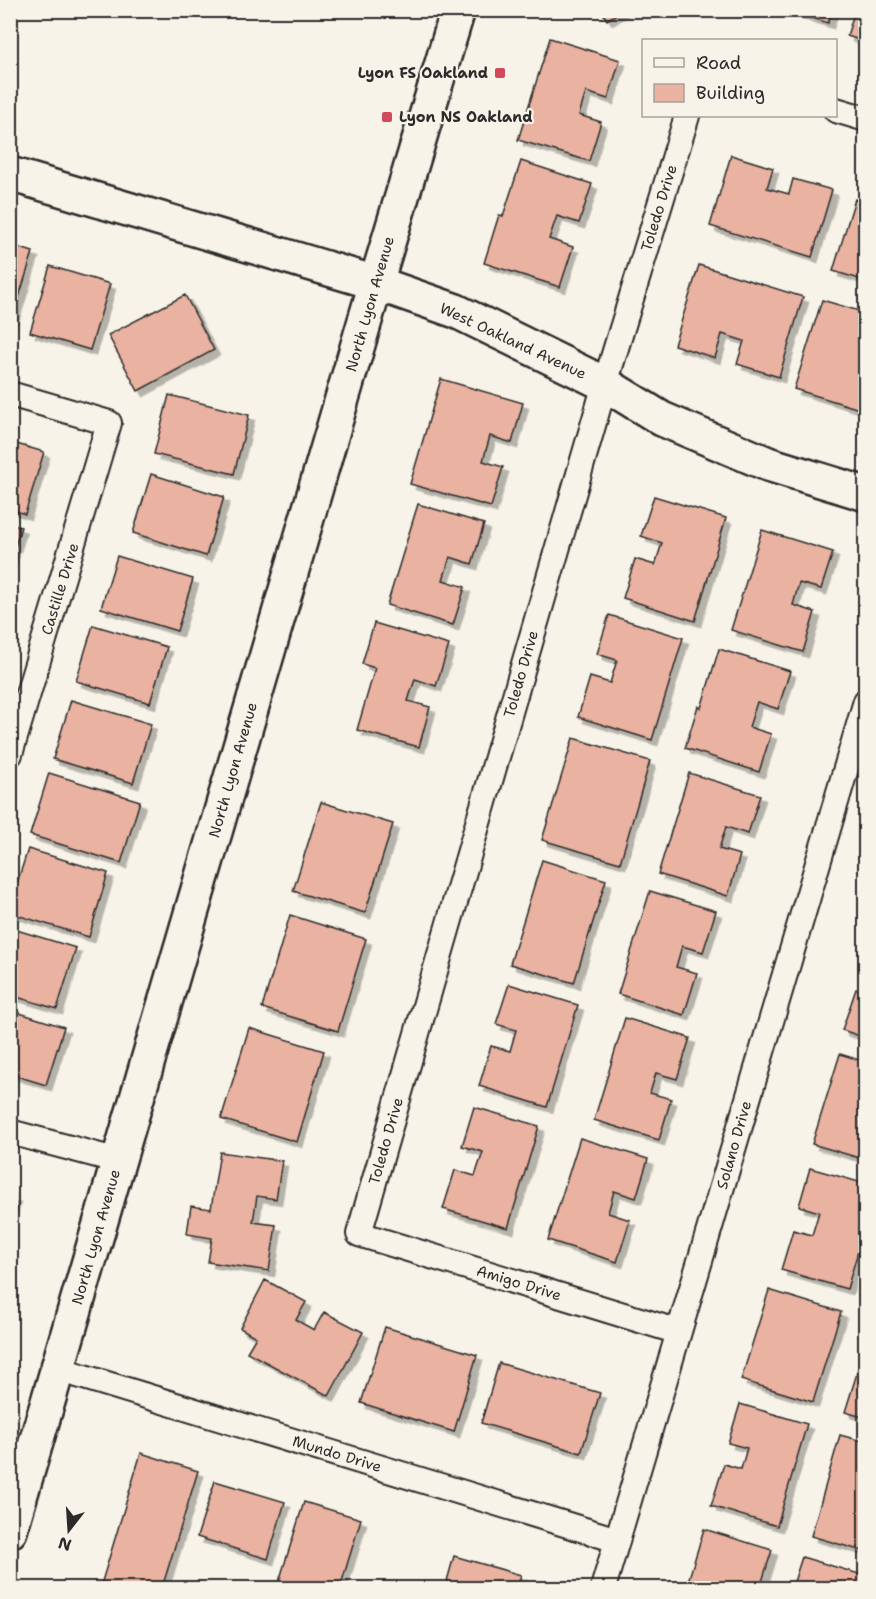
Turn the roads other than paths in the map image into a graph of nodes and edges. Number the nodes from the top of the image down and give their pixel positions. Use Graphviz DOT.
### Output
graph roads {
  1 [pos="458,10"];
  2 [pos="837,110"];
  3 [pos="687,117"];
  4 [pos="866,119"];
  5 [pos="10,174"];
  6 [pos="376,283"];
  7 [pos="605,384"];
  8 [pos="10,394"];
  9 [pos="866,494"];
  10 [pos="866,701"];
  11 [pos="10,754"];
  12 [pos="10,1132"];
  13 [pos="119,1161"];
  14 [pos="359,1234"];
  15 [pos="679,1332"];
  16 [pos="58,1369"];
  17 [pos="10,1531"];
  18 [pos="617,1540"];
  19 [pos="603,1588"];
  1 -- 6 [label="street, North Lyon Avenue"];
  2 -- 4 [label="street"];
  3 -- 7 [label="street, Toledo Drive"];
  5 -- 6 [label="street, West Oakland Avenue"];
  6 -- 7 [label="street, West Oakland Avenue"];
  6 -- 13 [label="street, North Lyon Avenue"];
  7 -- 9 [label="street, West Oakland Avenue"];
  7 -- 14 [label="street, Toledo Drive"];
  8 -- 11 [label="street, Castille Drive"];
  10 -- 15 [label="street, Solano Drive"];
  12 -- 13 [label="street"];
  13 -- 16 [label="street, North Lyon Avenue"];
  14 -- 15 [label="street, Amigo Drive"];
  15 -- 18 [label="street, Solano Drive"];
  16 -- 17 [label="street, North Lyon Avenue"];
  16 -- 18 [label="street, Mundo Drive"];
  18 -- 19 [label="street, Solano Drive"];
}
